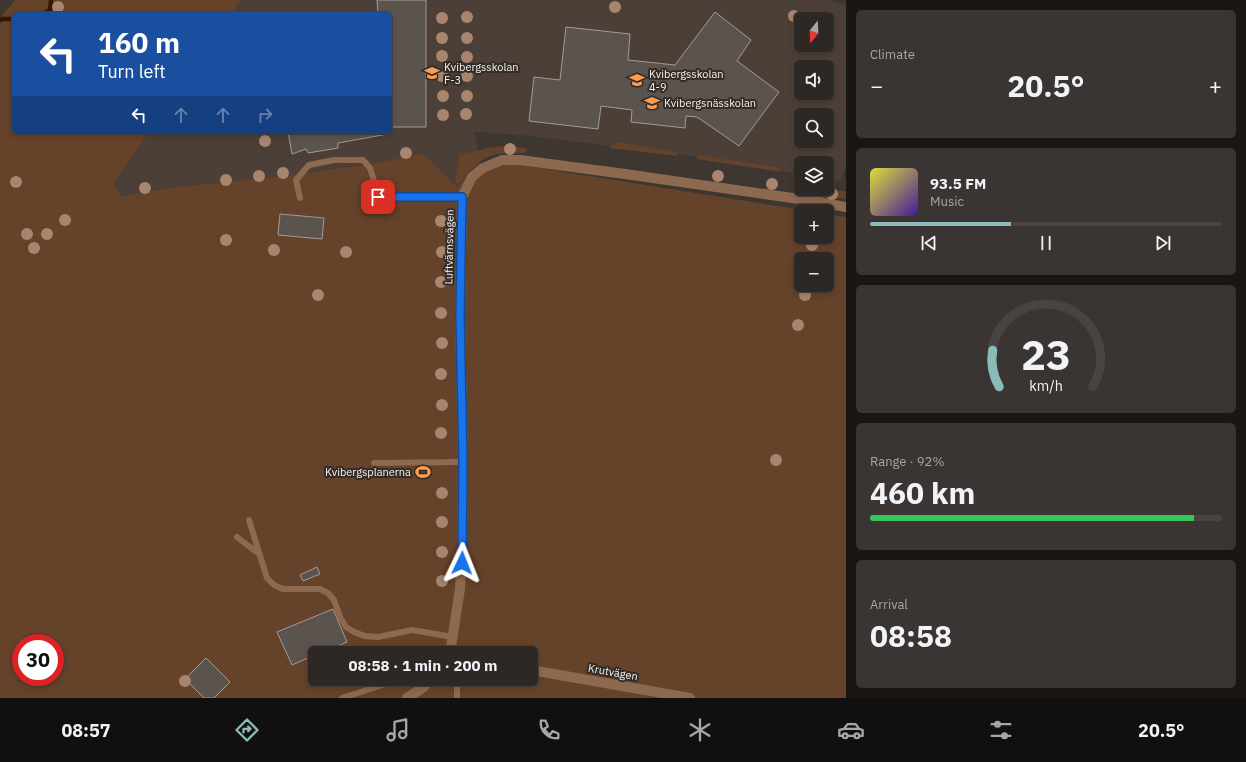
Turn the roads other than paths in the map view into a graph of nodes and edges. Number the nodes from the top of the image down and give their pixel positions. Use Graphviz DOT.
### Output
graph roads {
  1 [pos="462,197"];
  2 [pos="300,198"];
  3 [pos="846,207"];
  4 [pos="463,462"];
  5 [pos="374,463"];
  6 [pos="249,520"];
  7 [pos="237,537"];
  8 [pos="259,554"];
  9 [pos="453,638"];
  10 [pos="451,646"];
  11 [pos="538,671"];
  12 [pos="379,686"];
  13 [pos="425,686"];
  14 [pos="457,686"];
  15 [pos="680,697"];
  16 [pos="342,698"];
  17 [pos="407,698"];
  18 [pos="457,698"];
  19 [pos="690,698"];
  1 -- 2 [label="lane"];
  1 -- 3 [label="street, Luftvärnsvägen"];
  1 -- 4 [label="street, Luftvärnsvägen"];
  4 -- 5 [label="lane"];
  4 -- 9 [label="street, Luftvärnsvägen"];
  6 -- 8 [label="lane"];
  7 -- 8 [label="lane"];
  8 -- 9 [label="lane"];
  9 -- 10 [label="street, Luftvärnsvägen"];
  11 -- 15 [label="street, Krutvägen"];
  12 -- 16 [label="lane"];
  13 -- 17 [label="street"];
  14 -- 18 [label="lane"];
  15 -- 19 [label="street, Krutvägen"];
}
